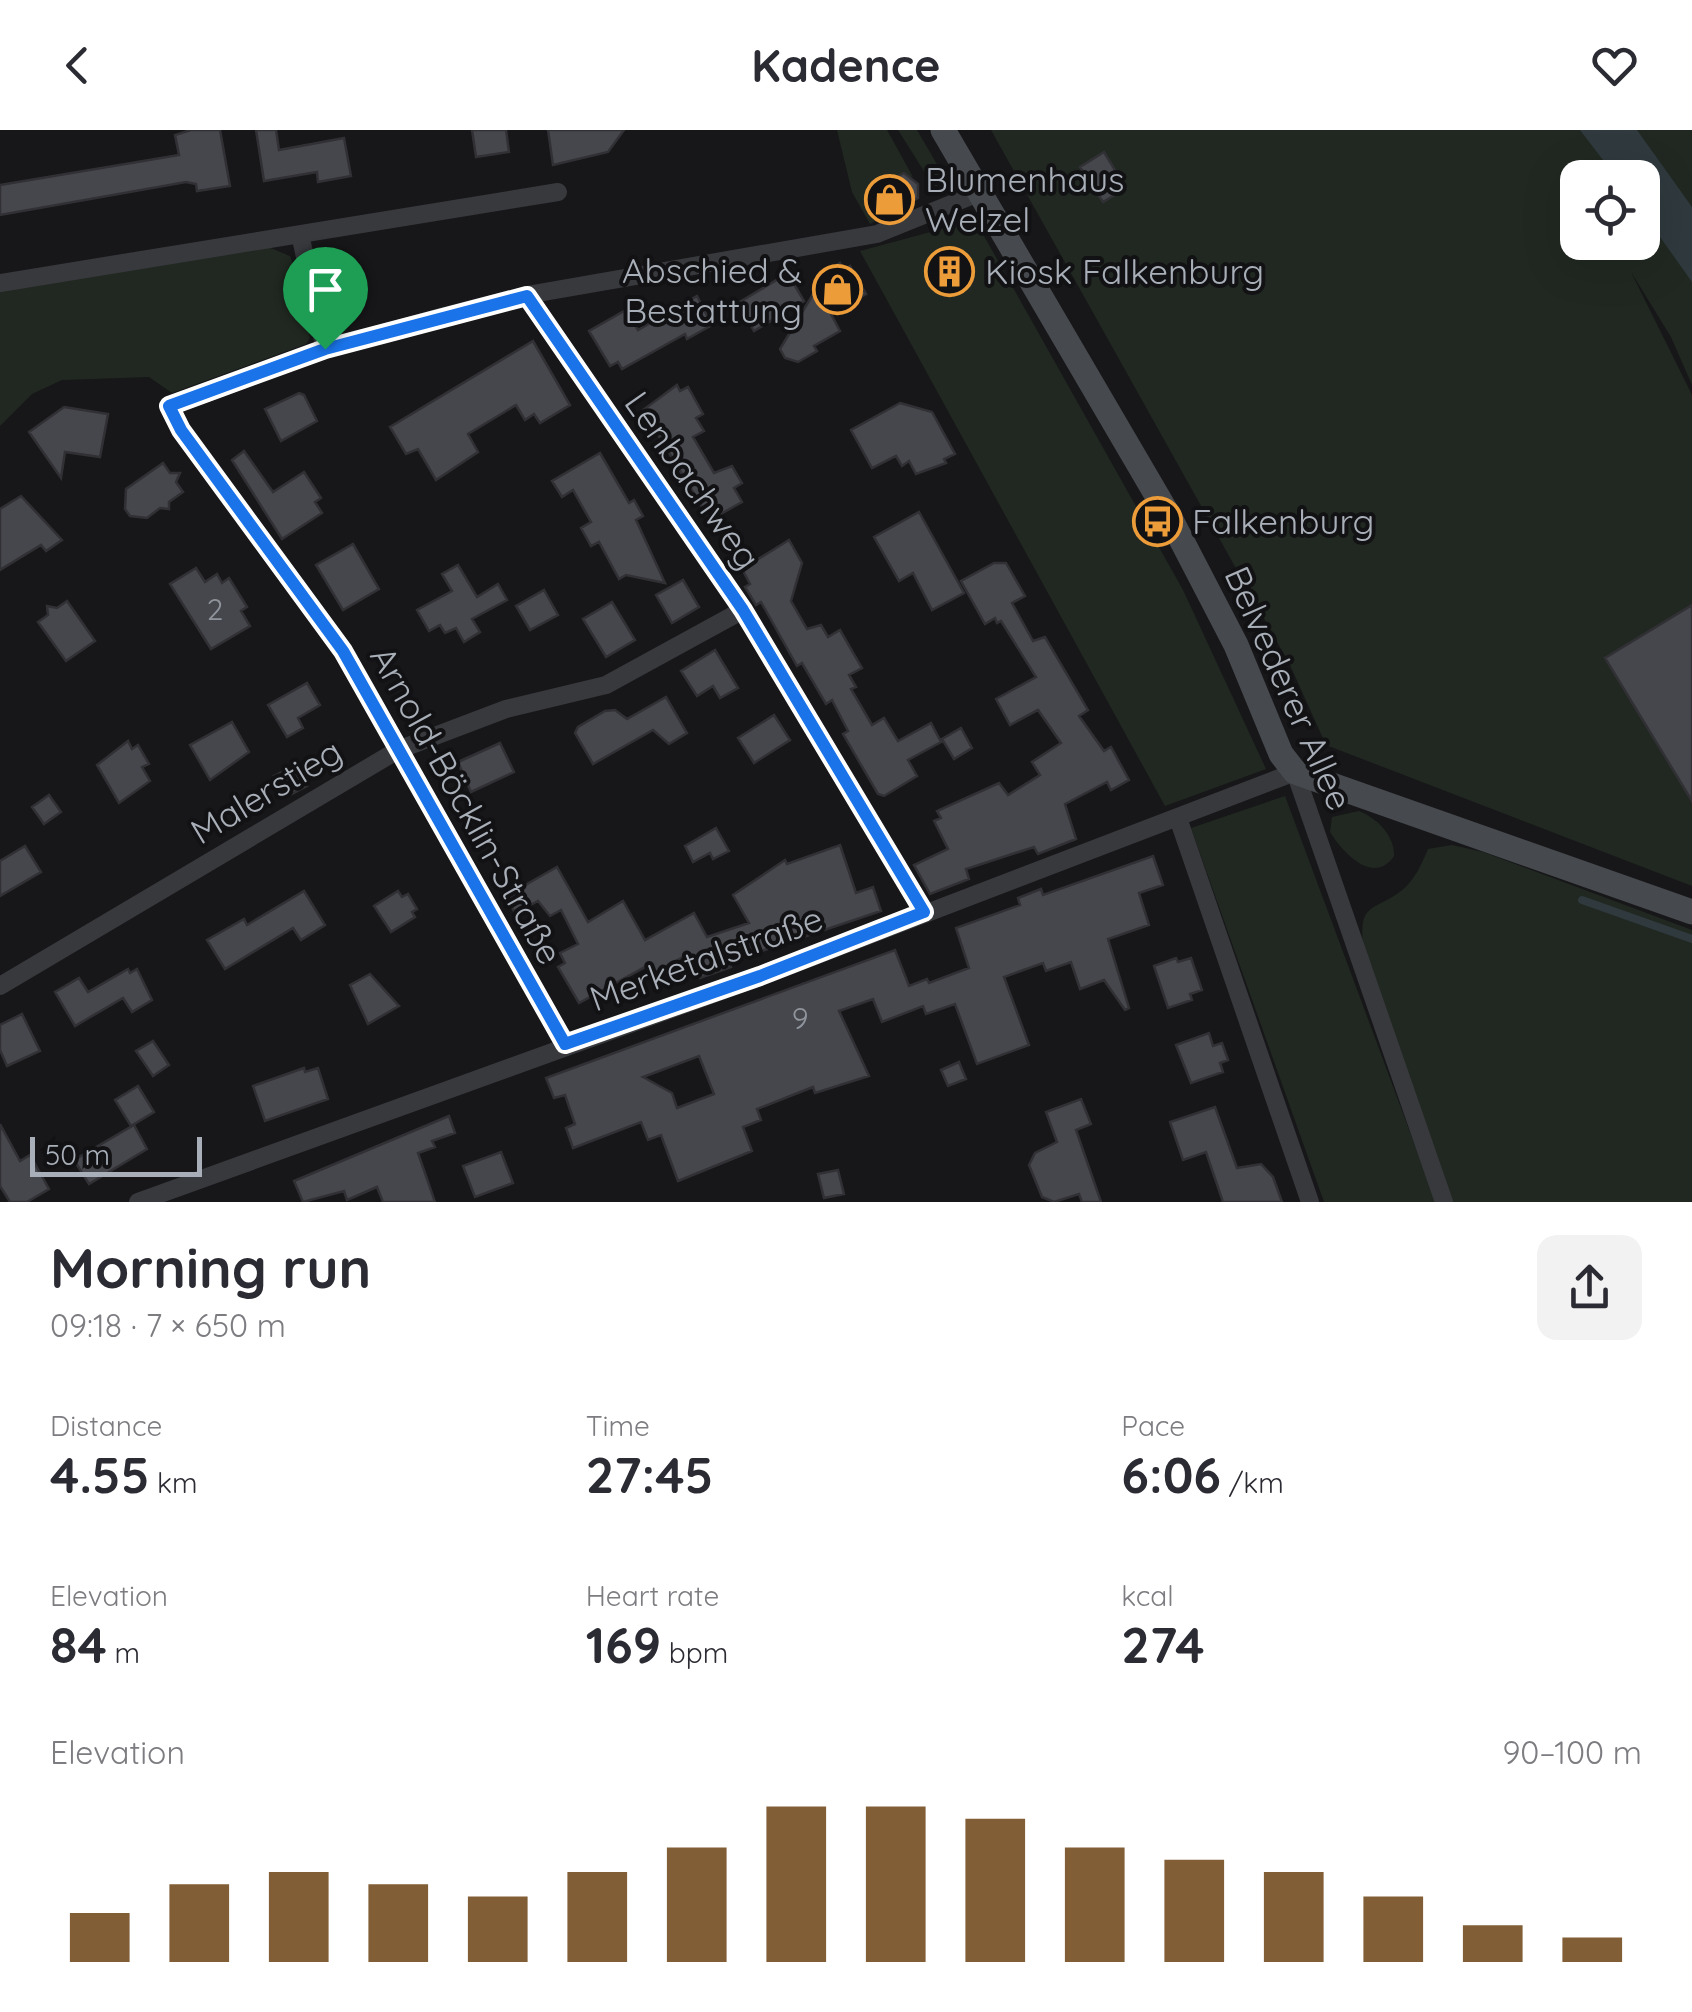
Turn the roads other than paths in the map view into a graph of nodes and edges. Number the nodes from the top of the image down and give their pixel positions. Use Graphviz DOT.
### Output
graph roads {
  1 [pos="944,130"];
  2 [pos="558,192"];
  3 [pos="981,192"];
  4 [pos="300,234"];
  5 [pos="0,282"];
  6 [pos="527,296"];
  7 [pos="325,349"];
  8 [pos="743,610"];
  9 [pos="398,750"];
  10 [pos="1295,772"];
  11 [pos="1178,818"];
  12 [pos="924,912"];
  13 [pos="1692,912"];
  14 [pos="0,986"];
  15 [pos="565,1044"];
  16 [pos="138,1202"];
  17 [pos="1310,1202"];
  18 [pos="1444,1202"];
  1 -- 3 [label="street, Belvederer Allee"];
  2 -- 4 [label="street"];
  3 -- 6 [label="street"];
  3 -- 10 [label="street, Belvederer Allee"];
  4 -- 5 [label="street"];
  4 -- 7 [label="street"];
  6 -- 7 [label="street"];
  6 -- 8 [label="street, Lenbachweg"];
  7 -- 9 [label="street, Arnold-Böcklin-Straße"];
  8 -- 9 [label="street, Malerstieg"];
  8 -- 12 [label="street, Lenbachweg"];
  9 -- 14 [label="street, Malerstieg"];
  9 -- 15 [label="street, Arnold-Böcklin-Straße"];
  10 -- 11 [label="street, Merketalstraße"];
  10 -- 13 [label="street"];
  10 -- 18 [label="street, Belvederer Allee"];
  11 -- 12 [label="street, Merketalstraße"];
  11 -- 17 [label="street"];
  12 -- 15 [label="street, Merketalstraße"];
  15 -- 16 [label="street, Merketalstraße"];
}
